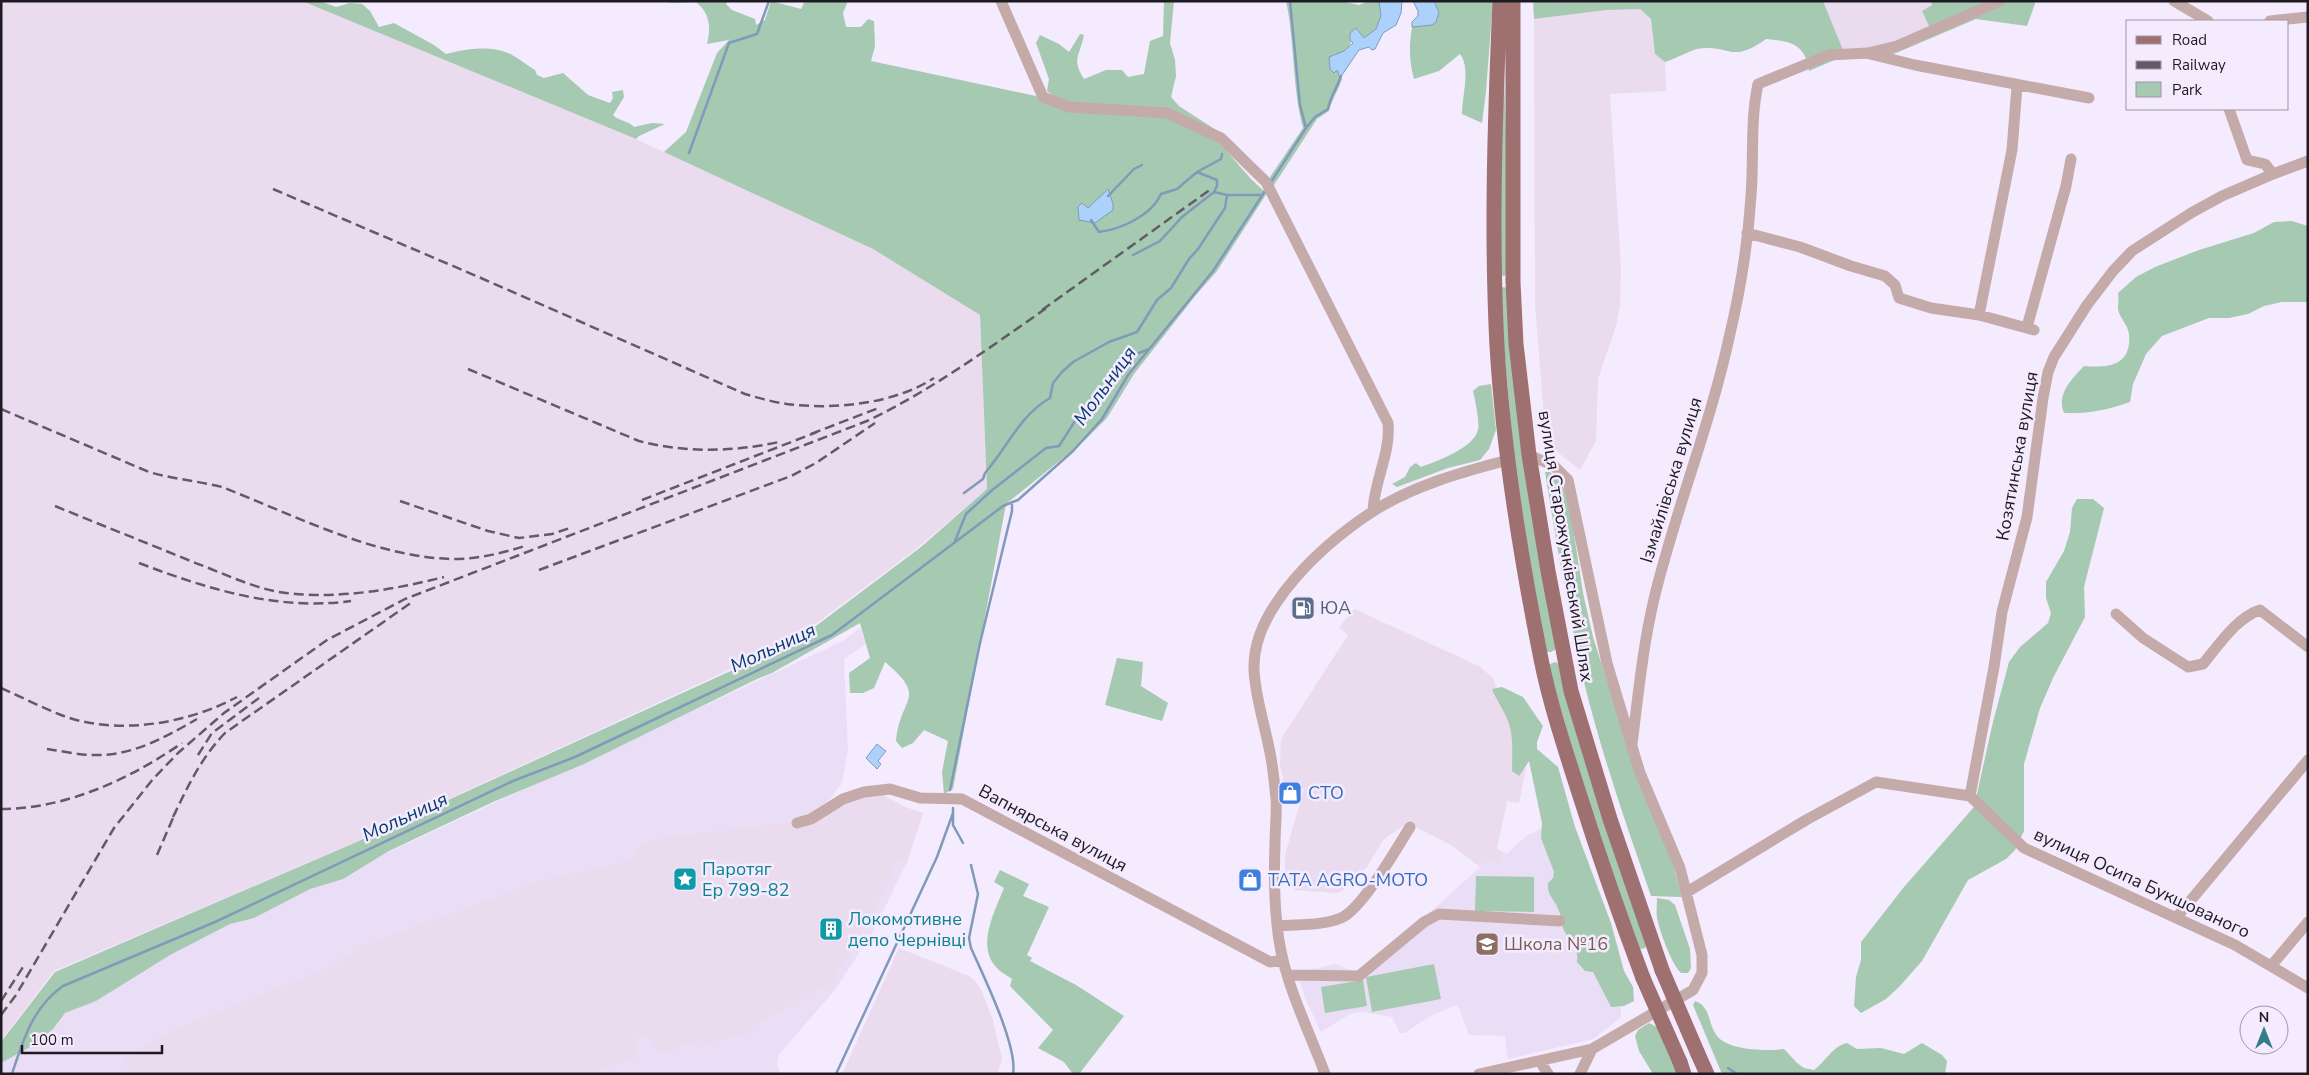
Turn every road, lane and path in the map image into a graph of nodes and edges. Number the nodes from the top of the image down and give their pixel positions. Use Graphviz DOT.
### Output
graph roads {
  1 [pos="1001,1"];
  2 [pos="1500,1"];
  3 [pos="1513,1"];
  4 [pos="2000,1"];
  5 [pos="2174,1"];
  6 [pos="2308,17"];
  7 [pos="2206,20"];
  8 [pos="2280,20"];
  9 [pos="1868,54"];
  10 [pos="2017,86"];
  11 [pos="2089,98"];
  12 [pos="2229,110"];
  13 [pos="2071,159"];
  14 [pos="2308,161"];
  15 [pos="2273,174"];
  16 [pos="1747,233"];
  17 [pos="1495,282"];
  18 [pos="1513,282"];
  19 [pos="1979,315"];
  20 [pos="1529,455"];
  21 [pos="1508,460"];
  22 [pos="1373,512"];
  23 [pos="2116,614"];
  24 [pos="2308,647"];
  25 [pos="1563,655"];
  26 [pos="1541,660"];
  27 [pos="1632,744"];
  28 [pos="2308,760"];
  29 [pos="1970,796"];
  30 [pos="797,824"];
  31 [pos="1410,827"];
  32 [pos="1687,892"];
  33 [pos="2176,918"];
  34 [pos="1560,921"];
  35 [pos="2308,922"];
  36 [pos="1277,926"];
  37 [pos="1656,954"];
  38 [pos="1283,960"];
  39 [pos="1636,961"];
  40 [pos="2272,966"];
  41 [pos="1287,975"];
  42 [pos="2308,988"];
  43 [pos="1592,1049"];
  44 [pos="1540,1061"];
  45 [pos="1682,1068"];
  46 [pos="1325,1074"];
  47 [pos="1479,1074"];
  48 [pos="1548,1074"];
  49 [pos="1580,1074"];
  50 [pos="1706,1074"];
  1 -- 22 [label="street"];
  2 -- 17 [label="main road"];
  3 -- 18 [label="main road, вулиця Старожучківський Шлях"];
  4 -- 9 [label="street"];
  5 -- 7 [label="street"];
  6 -- 8 [label="street"];
  9 -- 10 [label="street"];
  9 -- 16 [label="street, Ізмайлівська вулиця"];
  10 -- 11 [label="street"];
  10 -- 19 [label="street"];
  12 -- 15 [label="street"];
  13 -- 19 [label="street"];
  14 -- 15 [label="street, Козятинська вулиця"];
  15 -- 29 [label="street, Козятинська вулиця"];
  16 -- 19 [label="street"];
  16 -- 27 [label="street, Ізмайлівська вулиця"];
  17 -- 18 [label="main road"];
  17 -- 21 [label="main road"];
  18 -- 20 [label="main road, вулиця Старожучківський Шлях"];
  20 -- 25 [label="main road, вулиця Старожучківський Шлях"];
  20 -- 27 [label="street"];
  21 -- 22 [label="street"];
  21 -- 26 [label="main road"];
  22 -- 36 [label="street"];
  23 -- 24 [label="street"];
  25 -- 26 [label="main road"];
  25 -- 37 [label="main road, вулиця Старожучківський Шлях"];
  26 -- 39 [label="main road"];
  27 -- 32 [label="street, Ізмайлівська вулиця"];
  28 -- 33 [label="street"];
  29 -- 32 [label="street"];
  29 -- 33 [label="street, вулиця Осипа Букшованого"];
  30 -- 38 [label="street, Вапнярська вулиця"];
  31 -- 36 [label="street"];
  32 -- 43 [label="street, Ізмайлівська вулиця"];
  33 -- 40 [label="street, вулиця Осипа Букшованого"];
  34 -- 41 [label="street"];
  35 -- 40 [label="street"];
  36 -- 38 [label="street"];
  37 -- 39 [label="main road"];
  37 -- 50 [label="main road, вулиця Старожучківський Шлях, bridge"];
  38 -- 41 [label="street"];
  39 -- 45 [label="main road, bridge"];
  40 -- 42 [label="street, вулиця Осипа Букшованого"];
  41 -- 46 [label="street"];
  43 -- 44 [label="street"];
  43 -- 49 [label="street"];
  44 -- 47 [label="street"];
  44 -- 48 [label="street"];
}
